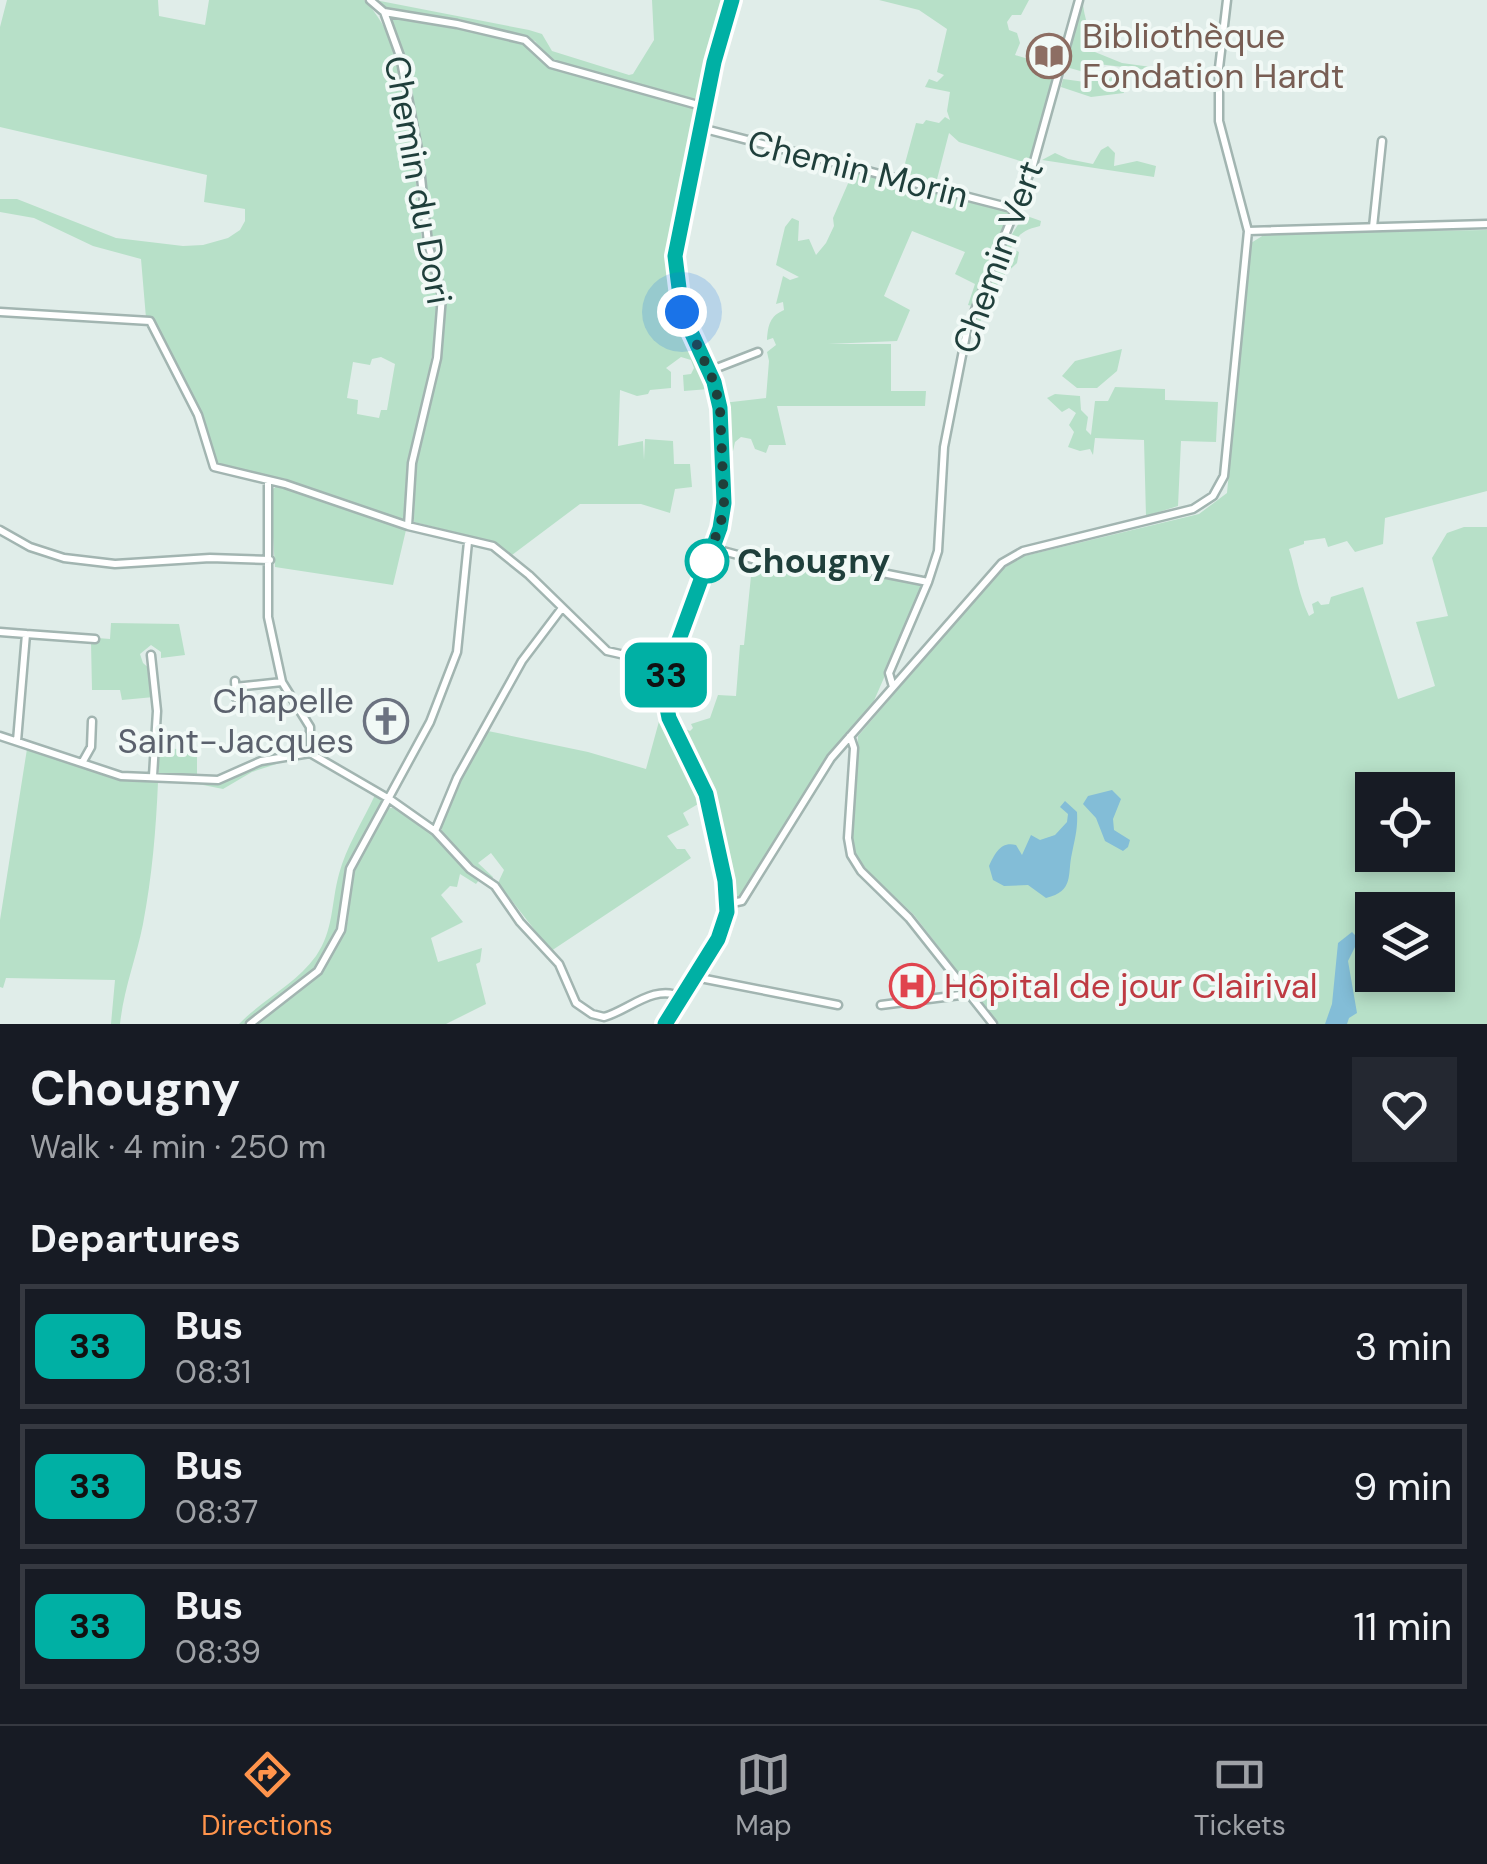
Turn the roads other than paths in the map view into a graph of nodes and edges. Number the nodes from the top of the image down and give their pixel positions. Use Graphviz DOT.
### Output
graph roads {
  1 [pos="370,0"];
  2 [pos="732,0"];
  3 [pos="1079,0"];
  4 [pos="1227,0"];
  5 [pos="384,12"];
  6 [pos="705,107"];
  7 [pos="702,128"];
  8 [pos="1382,140"];
  9 [pos="1016,209"];
  10 [pos="1487,224"];
  11 [pos="1374,226"];
  12 [pos="1248,232"];
  13 [pos="0,312"];
  14 [pos="758,352"];
  15 [pos="709,370"];
  16 [pos="268,480"];
  17 [pos="408,526"];
  18 [pos="0,530"];
  19 [pos="468,542"];
  20 [pos="712,548"];
  21 [pos="270,560"];
  22 [pos="928,582"];
  23 [pos="562,608"];
  24 [pos="0,632"];
  25 [pos="26,634"];
  26 [pos="95,640"];
  27 [pos="151,655"];
  28 [pos="670,666"];
  29 [pos="282,682"];
  30 [pos="892,687"];
  31 [pos="236,698"];
  32 [pos="92,722"];
  33 [pos="0,736"];
  34 [pos="850,736"];
  35 [pos="18,742"];
  36 [pos="310,753"];
  37 [pos="82,764"];
  38 [pos="154,776"];
  39 [pos="391,800"];
  40 [pos="435,832"];
  41 [pos="728,904"];
  42 [pos="694,977"];
  43 [pos="969,994"];
  44 [pos="681,997"];
  45 [pos="882,1004"];
  46 [pos="838,1005"];
  47 [pos="250,1024"];
  48 [pos="666,1024"];
  49 [pos="993,1024"];
  1 -- 5 [label="street"];
  2 -- 6 [label="main road"];
  3 -- 9 [label="street, Chemin Vert"];
  4 -- 12 [label="street"];
  5 -- 6 [label="street"];
  5 -- 17 [label="street, Chemin du Dori"];
  6 -- 7 [label="main road"];
  7 -- 9 [label="street, Chemin Morin"];
  7 -- 15 [label="main road"];
  8 -- 11 [label="street"];
  9 -- 22 [label="street, Chemin Vert"];
  10 -- 11 [label="street"];
  11 -- 12 [label="street"];
  12 -- 30 [label="street"];
  13 -- 16 [label="street"];
  14 -- 15 [label="street"];
  15 -- 20 [label="main road"];
  16 -- 17 [label="street"];
  16 -- 21 [label="street"];
  17 -- 19 [label="street"];
  18 -- 21 [label="street"];
  19 -- 23 [label="street"];
  19 -- 39 [label="street"];
  20 -- 22 [label="street"];
  20 -- 28 [label="main road"];
  21 -- 29 [label="street"];
  22 -- 30 [label="street, Chemin Vert"];
  23 -- 28 [label="street"];
  23 -- 40 [label="street"];
  24 -- 25 [label="street"];
  25 -- 26 [label="street"];
  25 -- 35 [label="street"];
  27 -- 38 [label="street"];
  28 -- 41 [label="main road"];
  29 -- 31 [label="street"];
  29 -- 36 [label="street"];
  30 -- 34 [label="street"];
  32 -- 37 [label="street"];
  33 -- 35 [label="street"];
  34 -- 41 [label="street"];
  34 -- 43 [label="street"];
  35 -- 37 [label="street"];
  36 -- 38 [label="street"];
  36 -- 39 [label="street"];
  37 -- 38 [label="street"];
  39 -- 40 [label="street"];
  39 -- 47 [label="street"];
  40 -- 44 [label="street"];
  41 -- 42 [label="main road"];
  42 -- 44 [label="main road"];
  42 -- 46 [label="street"];
  43 -- 45 [label="street"];
  43 -- 49 [label="street"];
  44 -- 48 [label="main road"];
}
